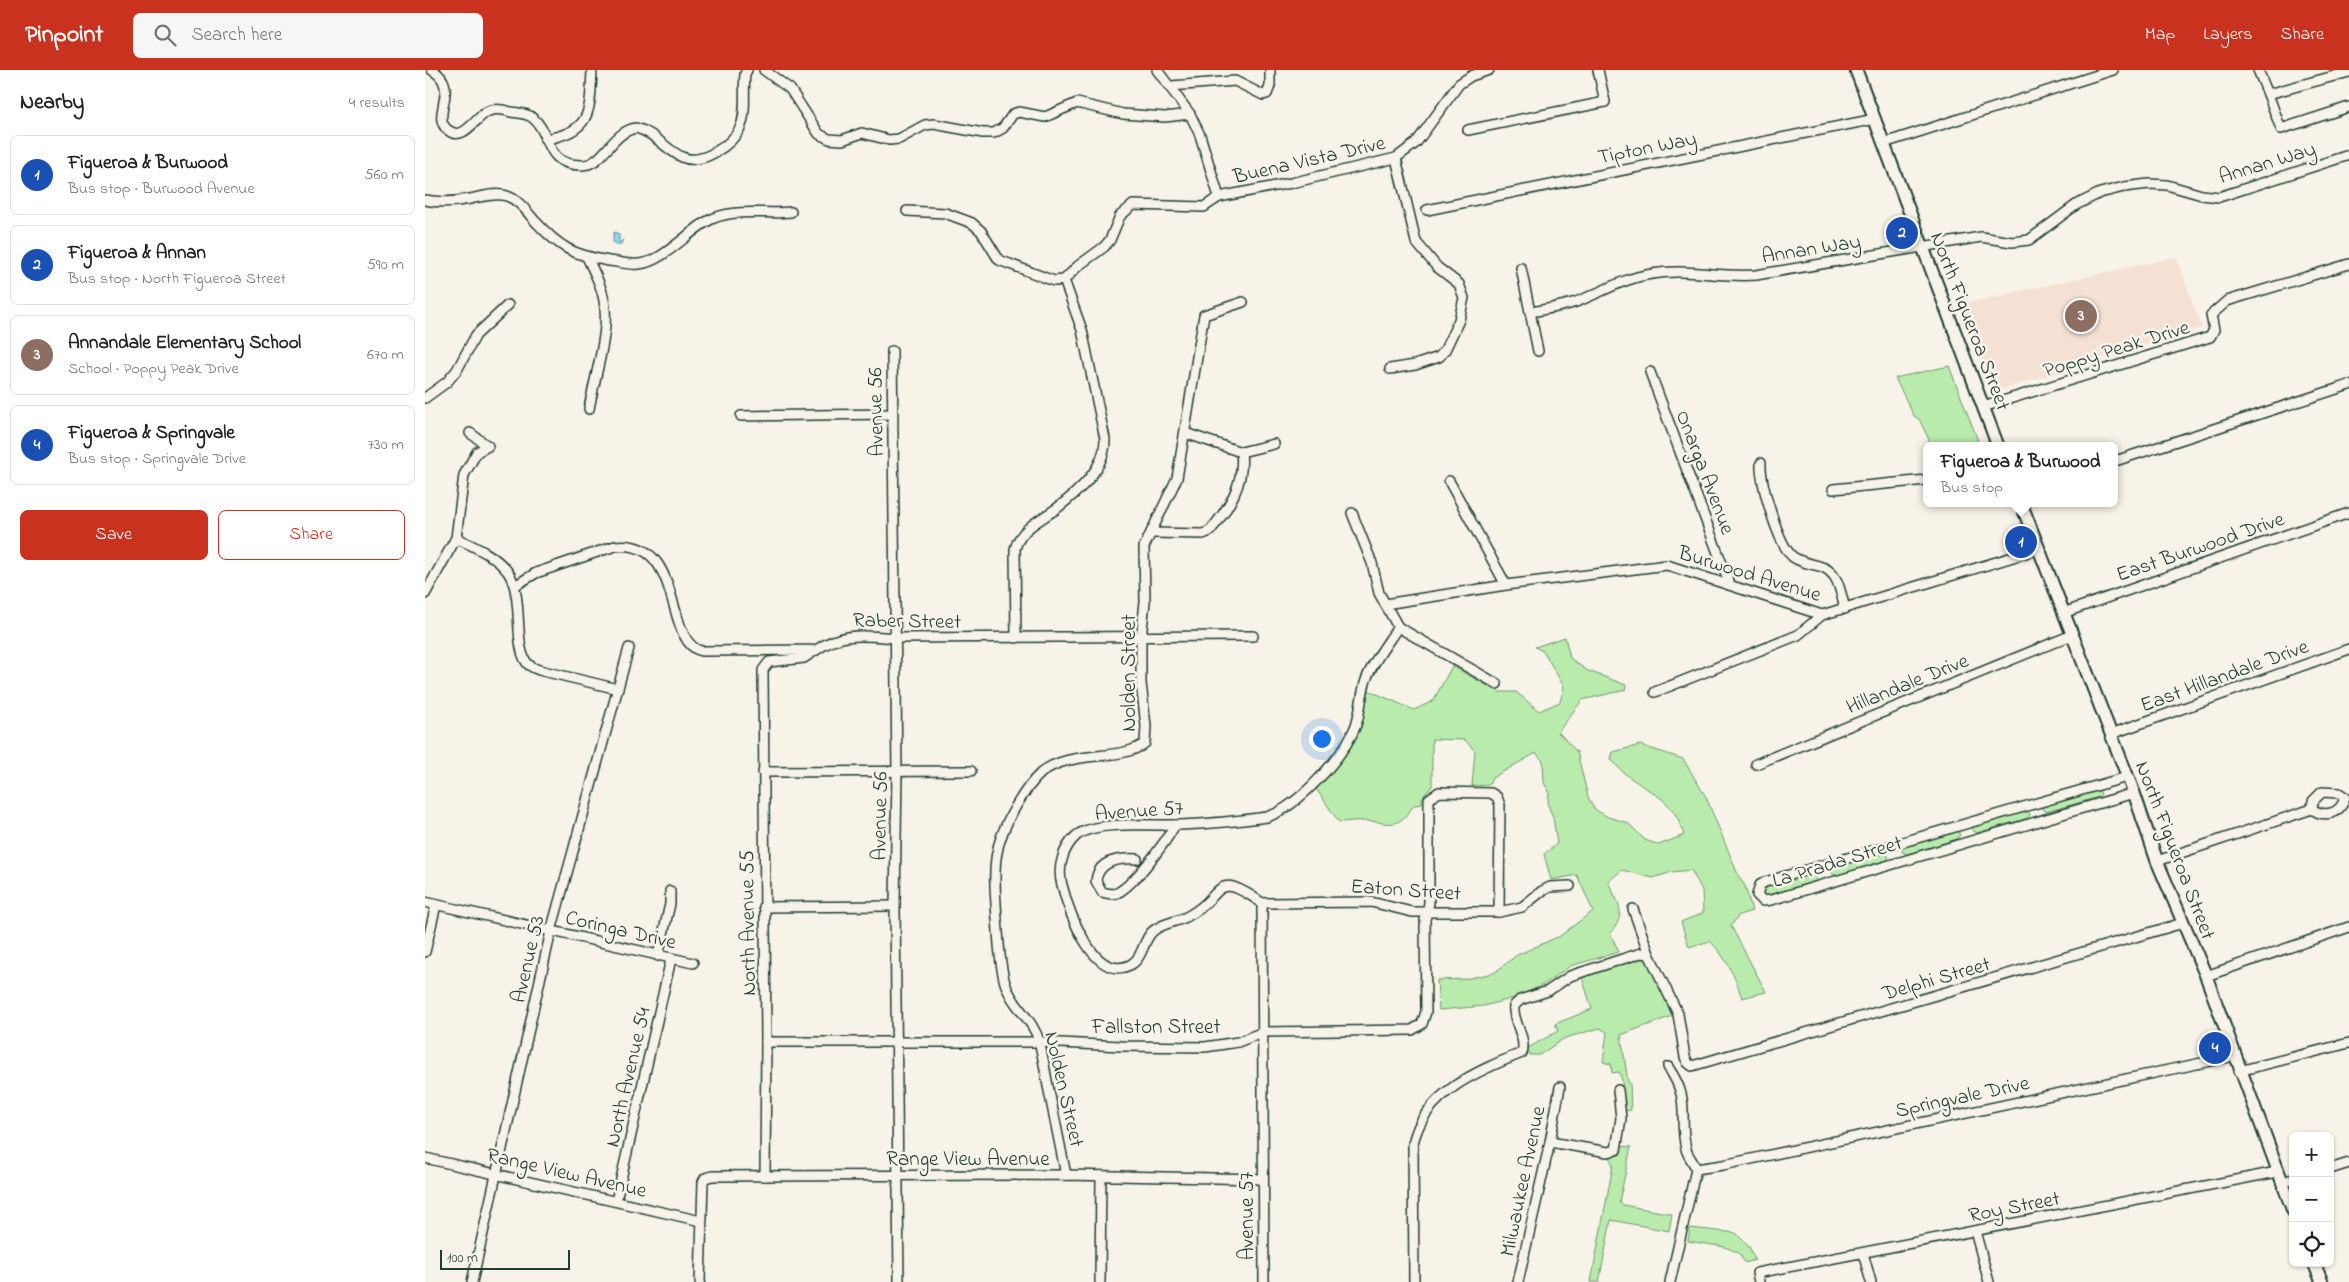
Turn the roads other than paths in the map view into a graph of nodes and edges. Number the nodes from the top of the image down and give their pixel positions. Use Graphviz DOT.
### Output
graph roads {
  1 [pos="431,70"];
  2 [pos="592,70"];
  3 [pos="747,70"];
  4 [pos="764,70"];
  5 [pos="1157,70"];
  6 [pos="1270,70"];
  7 [pos="1489,70"];
  8 [pos="1598,70"];
  9 [pos="1856,70"];
  10 [pos="2113,70"];
  11 [pos="2258,70"];
  12 [pos="2349,72"];
  13 [pos="1171,86"];
  14 [pos="2268,94"];
  15 [pos="2349,107"];
  16 [pos="1190,114"];
  17 [pos="1875,119"];
  18 [pos="1468,130"];
  19 [pos="545,139"];
  20 [pos="1885,143"];
  21 [pos="2349,155"];
  22 [pos="1396,158"];
  23 [pos="1219,197"];
  24 [pos="425,200"];
  25 [pos="1427,210"];
  26 [pos="907,211"];
  27 [pos="791,212"];
  28 [pos="1923,248"];
  29 [pos="587,257"];
  30 [pos="2349,264"];
  31 [pos="1521,268"];
  32 [pos="1064,280"];
  33 [pos="1243,302"];
  34 [pos="509,305"];
  35 [pos="1531,312"];
  36 [pos="892,351"];
  37 [pos="1538,351"];
  38 [pos="1389,369"];
  39 [pos="1650,372"];
  40 [pos="2349,386"];
  41 [pos="425,398"];
  42 [pos="1983,407"];
  43 [pos="589,409"];
  44 [pos="893,414"];
  45 [pos="741,416"];
  46 [pos="469,433"];
  47 [pos="1185,433"];
  48 [pos="1996,442"];
  49 [pos="1274,444"];
  50 [pos="1241,452"];
  51 [pos="2118,460"];
  52 [pos="1761,463"];
  53 [pos="1923,480"];
  54 [pos="1449,482"];
  55 [pos="1833,489"];
  56 [pos="2023,507"];
  57 [pos="1352,513"];
  58 [pos="2349,513"];
  59 [pos="1151,533"];
  60 [pos="456,538"];
  61 [pos="2039,549"];
  62 [pos="515,585"];
  63 [pos="1506,585"];
  64 [pos="1730,585"];
  65 [pos="425,594"];
  66 [pos="1385,604"];
  67 [pos="1845,608"];
  68 [pos="2063,613"];
  69 [pos="1822,616"];
  70 [pos="1399,628"];
  71 [pos="2072,635"];
  72 [pos="1253,636"];
  73 [pos="895,638"];
  74 [pos="1016,638"];
  75 [pos="1141,638"];
  76 [pos="629,648"];
  77 [pos="2349,649"];
  78 [pos="816,650"];
  79 [pos="1497,684"];
  80 [pos="618,689"];
  81 [pos="1655,692"];
  82 [pos="2111,734"];
  83 [pos="1756,764"];
  84 [pos="971,771"];
  85 [pos="763,772"];
  86 [pos="897,772"];
  87 [pos="2127,777"];
  88 [pos="2133,793"];
  89 [pos="2347,797"];
  90 [pos="2034,804"];
  91 [pos="2312,809"];
  92 [pos="2039,821"];
  93 [pos="1964,825"];
  94 [pos="1175,826"];
  95 [pos="1969,840"];
  96 [pos="1894,846"];
  97 [pos="1137,859"];
  98 [pos="1899,861"];
  99 [pos="2157,862"];
  100 [pos="1823,867"];
  101 [pos="1827,882"];
  102 [pos="1570,886"];
  103 [pos="670,891"];
  104 [pos="425,902"];
  105 [pos="1262,902"];
  106 [pos="436,904"];
  107 [pos="895,906"];
  108 [pos="764,907"];
  109 [pos="1633,909"];
  110 [pos="1427,912"];
  111 [pos="1499,912"];
  112 [pos="2183,923"];
  113 [pos="2349,927"];
  114 [pos="551,931"];
  115 [pos="425,952"];
  116 [pos="1649,954"];
  117 [pos="658,956"];
  118 [pos="671,959"];
  119 [pos="693,963"];
  120 [pos="2206,976"];
  121 [pos="1263,1032"];
  122 [pos="766,1042"];
  123 [pos="897,1042"];
  124 [pos="1039,1042"];
  125 [pos="2349,1043"];
  126 [pos="2234,1056"];
  127 [pos="1668,1067"];
  128 [pos="2239,1071"];
  129 [pos="1560,1087"];
  130 [pos="1618,1090"];
  131 [pos="1550,1142"];
  132 [pos="425,1158"];
  133 [pos="2349,1163"];
  134 [pos="2334,1167"];
  135 [pos="1696,1169"];
  136 [pos="496,1175"];
  137 [pos="1066,1175"];
  138 [pos="765,1176"];
  139 [pos="1101,1176"];
  140 [pos="899,1177"];
  141 [pos="2284,1178"];
  142 [pos="1263,1179"];
  143 [pos="2289,1196"];
  144 [pos="616,1202"];
  145 [pos="701,1221"];
  146 [pos="1975,1231"];
  147 [pos="1863,1253"];
  148 [pos="2316,1267"];
  149 [pos="1758,1277"];
  150 [pos="472,1282"];
  151 [pos="700,1282"];
  152 [pos="899,1282"];
  153 [pos="1100,1282"];
  154 [pos="1264,1282"];
  155 [pos="1414,1282"];
  156 [pos="1518,1282"];
  157 [pos="1670,1282"];
  158 [pos="1871,1282"];
  159 [pos="1989,1282"];
  160 [pos="2322,1282"];
  1 -- 19 [label="street"];
  2 -- 19 [label="street"];
  3 -- 19 [label="street"];
  4 -- 16 [label="street"];
  5 -- 13 [label="street"];
  6 -- 13 [label="street"];
  7 -- 22 [label="street, Buena Vista Drive"];
  8 -- 18 [label="street"];
  9 -- 17 [label="main road, North Figueroa Street"];
  10 -- 20 [label="street"];
  11 -- 14 [label="street"];
  12 -- 14 [label="street"];
  13 -- 16 [label="street"];
  14 -- 15 [label="street"];
  16 -- 23 [label="street"];
  17 -- 20 [label="main road, North Figueroa Street"];
  17 -- 25 [label="street, Tipton Way"];
  20 -- 28 [label="main road, North Figueroa Street"];
  21 -- 28 [label="street, Annan Way"];
  22 -- 23 [label="street, Buena Vista Drive"];
  22 -- 38 [label="street"];
  23 -- 32 [label="street, Buena Vista Drive"];
  24 -- 29 [label="street"];
  26 -- 32 [label="street"];
  27 -- 29 [label="street"];
  28 -- 35 [label="street, Annan Way"];
  28 -- 42 [label="main road, North Figueroa Street"];
  29 -- 43 [label="street"];
  30 -- 42 [label="street, Poppy Peak Drive"];
  31 -- 35 [label="street"];
  32 -- 74 [label="street"];
  33 -- 47 [label="street, Nolden Street"];
  34 -- 41 [label="street"];
  35 -- 37 [label="street"];
  36 -- 44 [label="street, Avenue 56"];
  39 -- 64 [label="street, Onarga Avenue"];
  40 -- 51 [label="street"];
  42 -- 48 [label="main road, North Figueroa Street"];
  44 -- 45 [label="street"];
  44 -- 73 [label="street, Avenue 56"];
  46 -- 60 [label="street"];
  47 -- 50 [label="street"];
  47 -- 59 [label="street, Nolden Street"];
  49 -- 50 [label="street"];
  50 -- 59 [label="street"];
  52 -- 67 [label="street"];
  53 -- 55 [label="street"];
  54 -- 63 [label="street"];
  56 -- 61 [label="main road, North Figueroa Street"];
  57 -- 66 [label="street"];
  58 -- 68 [label="street, East Burwood Drive"];
  59 -- 75 [label="street, Nolden Street"];
  60 -- 62 [label="street"];
  60 -- 65 [label="street"];
  61 -- 67 [label="street, Burwood Avenue"];
  61 -- 68 [label="main road, North Figueroa Street"];
  62 -- 78 [label="street, Raber Street"];
  62 -- 80 [label="street"];
  63 -- 64 [label="street, Burwood Avenue"];
  63 -- 66 [label="street, Burwood Avenue"];
  64 -- 69 [label="street, Burwood Avenue"];
  66 -- 70 [label="street"];
  67 -- 69 [label="street, Burwood Avenue"];
  68 -- 71 [label="main road, North Figueroa Street"];
  69 -- 81 [label="street"];
  70 -- 79 [label="street"];
  70 -- 94 [label="street, Avenue 57"];
  71 -- 82 [label="main road, North Figueroa Street"];
  71 -- 83 [label="street, Hillandale Drive"];
  72 -- 75 [label="street, Raber Street"];
  73 -- 74 [label="street, Raber Street"];
  73 -- 78 [label="street, Raber Street"];
  73 -- 86 [label="street, Avenue 56"];
  74 -- 75 [label="street, Raber Street"];
  75 -- 124 [label="street, Nolden Street"];
  76 -- 80 [label="street, Avenue 53"];
  77 -- 82 [label="street, East Hillandale Drive"];
  78 -- 85 [label="street, North Avenue 55"];
  80 -- 114 [label="street, Avenue 53"];
  82 -- 87 [label="main road, North Figueroa Street"];
  84 -- 86 [label="street"];
  85 -- 86 [label="street"];
  85 -- 108 [label="street, North Avenue 55"];
  86 -- 107 [label="street, Avenue 56"];
  87 -- 88 [label="main road, North Figueroa Street"];
  87 -- 90 [label="street, La Prada Street"];
  88 -- 92 [label="street, La Prada Street"];
  88 -- 99 [label="main road, North Figueroa Street"];
  89 -- 91 [label="street"];
  89 -- 91 [label="street"];
  90 -- 92 [label="street"];
  90 -- 93 [label="street, La Prada Street"];
  91 -- 99 [label="street"];
  92 -- 95 [label="street, La Prada Street"];
  93 -- 95 [label="street"];
  93 -- 96 [label="street, La Prada Street"];
  94 -- 97 [label="street"];
  94 -- 105 [label="street, Avenue 57"];
  95 -- 98 [label="street, La Prada Street"];
  96 -- 98 [label="street"];
  96 -- 100 [label="street, La Prada Street"];
  98 -- 101 [label="street, La Prada Street"];
  99 -- 112 [label="main road, North Figueroa Street"];
  100 -- 101 [label="street"];
  100 -- 101 [label="street, La Prada Street"];
  102 -- 111 [label="street, Eaton Street"];
  103 -- 117 [label="street"];
  104 -- 106 [label="street, Coringa Drive"];
  105 -- 110 [label="street, Eaton Street"];
  105 -- 121 [label="street, Avenue 57"];
  106 -- 114 [label="street, Coringa Drive"];
  106 -- 115 [label="street"];
  107 -- 108 [label="street"];
  107 -- 123 [label="street, Avenue 56"];
  108 -- 122 [label="street, North Avenue 55"];
  109 -- 116 [label="street"];
  110 -- 111 [label="street, Eaton Street"];
  110 -- 111 [label="street"];
  110 -- 121 [label="street, Fallston Street"];
  112 -- 116 [label="street, Delphi Street"];
  112 -- 120 [label="main road, North Figueroa Street"];
  113 -- 120 [label="street"];
  114 -- 117 [label="street, Coringa Drive"];
  114 -- 136 [label="street, Avenue 53"];
  116 -- 155 [label="street"];
  117 -- 118 [label="street, Coringa Drive"];
  118 -- 119 [label="street, Coringa Drive"];
  118 -- 144 [label="street, North Avenue 54"];
  120 -- 126 [label="main road, North Figueroa Street"];
  121 -- 124 [label="street, Fallston Street"];
  121 -- 142 [label="street, Avenue 57"];
  122 -- 123 [label="street, Fallston Street"];
  122 -- 138 [label="street, North Avenue 55"];
  123 -- 124 [label="street, Fallston Street"];
  123 -- 140 [label="street, Avenue 56"];
  124 -- 137 [label="street, Nolden Street"];
  125 -- 128 [label="street"];
  126 -- 128 [label="main road, North Figueroa Street"];
  126 -- 135 [label="street, Springvale Drive"];
  127 -- 135 [label="street"];
  128 -- 141 [label="main road, North Figueroa Street"];
  129 -- 131 [label="street, Milwaukee Avenue"];
  130 -- 131 [label="street"];
  131 -- 156 [label="street, Milwaukee Avenue"];
  132 -- 136 [label="street, Range View Avenue"];
  133 -- 134 [label="street"];
  135 -- 157 [label="street"];
  136 -- 144 [label="street, Range View Avenue"];
  136 -- 150 [label="street, Avenue 53"];
  137 -- 139 [label="street, Range View Avenue"];
  137 -- 140 [label="street, Range View Avenue"];
  138 -- 140 [label="street, Range View Avenue"];
  138 -- 145 [label="street, Range View Avenue"];
  139 -- 142 [label="street, Range View Avenue"];
  139 -- 153 [label="street"];
  140 -- 152 [label="street, Avenue 56"];
  141 -- 143 [label="main road, North Figueroa Street"];
  141 -- 146 [label="street, Roy Street"];
  142 -- 154 [label="street, Avenue 57"];
  144 -- 145 [label="street, Range View Avenue"];
  145 -- 151 [label="street"];
  146 -- 147 [label="street, Roy Street"];
  146 -- 159 [label="street"];
  147 -- 149 [label="street, Roy Street"];
  147 -- 158 [label="street"];
  148 -- 160 [label="main road"];
}
